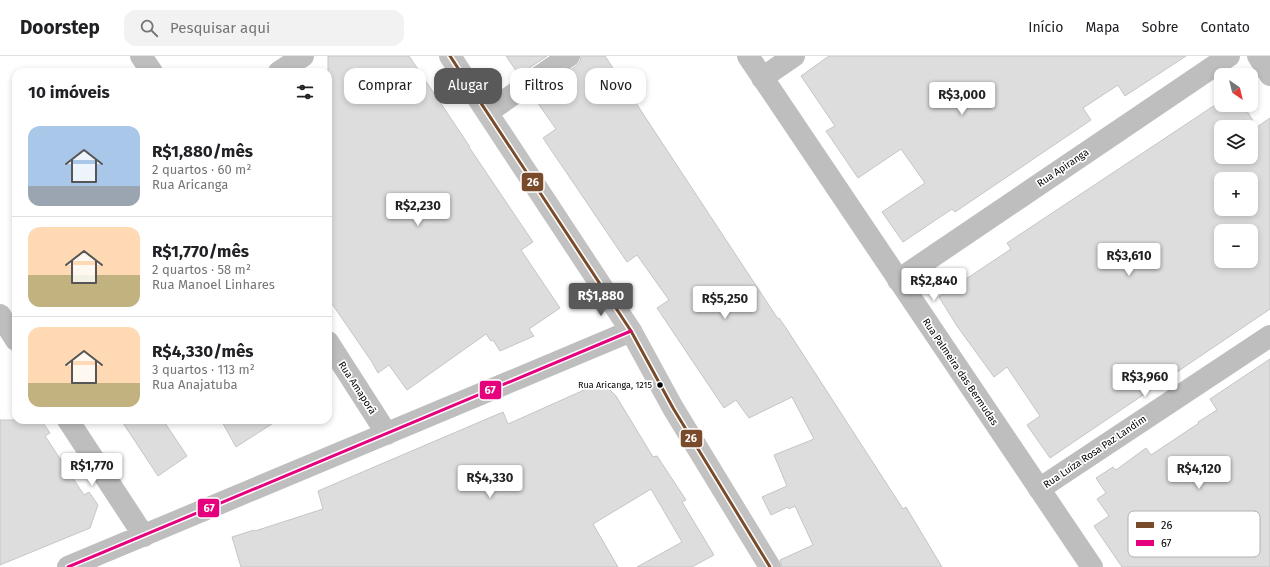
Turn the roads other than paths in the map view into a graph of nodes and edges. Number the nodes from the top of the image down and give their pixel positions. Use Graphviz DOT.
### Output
graph roads {
  1 [pos="141,56"];
  2 [pos="303,56"];
  3 [pos="450,56"];
  4 [pos="569,56"];
  5 [pos="748,56"];
  6 [pos="794,56"];
  7 [pos="1229,56"];
  8 [pos="1258,56"];
  9 [pos="149,68"];
  10 [pos="285,68"];
  11 [pos="1270,75"];
  12 [pos="762,78"];
  13 [pos="488,112"];
  14 [pos="898,280"];
  15 [pos="0,315"];
  16 [pos="631,331"];
  17 [pos="12,334"];
  18 [pos="1270,336"];
  19 [pos="332,348"];
  20 [pos="71,424"];
  21 [pos="387,434"];
  22 [pos="1039,489"];
  23 [pos="144,536"];
  24 [pos="767,566"];
  25 [pos="68,567"];
  26 [pos="1092,567"];
  1 -- 9 [label="street"];
  2 -- 10 [label="street"];
  3 -- 13 [label="street"];
  4 -- 13 [label="street"];
  5 -- 12 [label="street, Rua Palmeira das Bermudas"];
  6 -- 12 [label="street"];
  7 -- 14 [label="street, Rua Apiranga"];
  8 -- 11 [label="street"];
  12 -- 14 [label="street, Rua Palmeira das Bermudas"];
  13 -- 16 [label="street"];
  14 -- 22 [label="street, Rua Palmeira das Bermudas"];
  15 -- 17 [label="street"];
  16 -- 21 [label="street"];
  16 -- 24 [label="street"];
  18 -- 22 [label="street, Rua Luíza Rosa Paz Landim"];
  19 -- 21 [label="street, Rua Amaporã"];
  20 -- 23 [label="street"];
  21 -- 23 [label="street"];
  22 -- 26 [label="street, Rua Palmeira das Bermudas"];
  23 -- 25 [label="street"];
}
